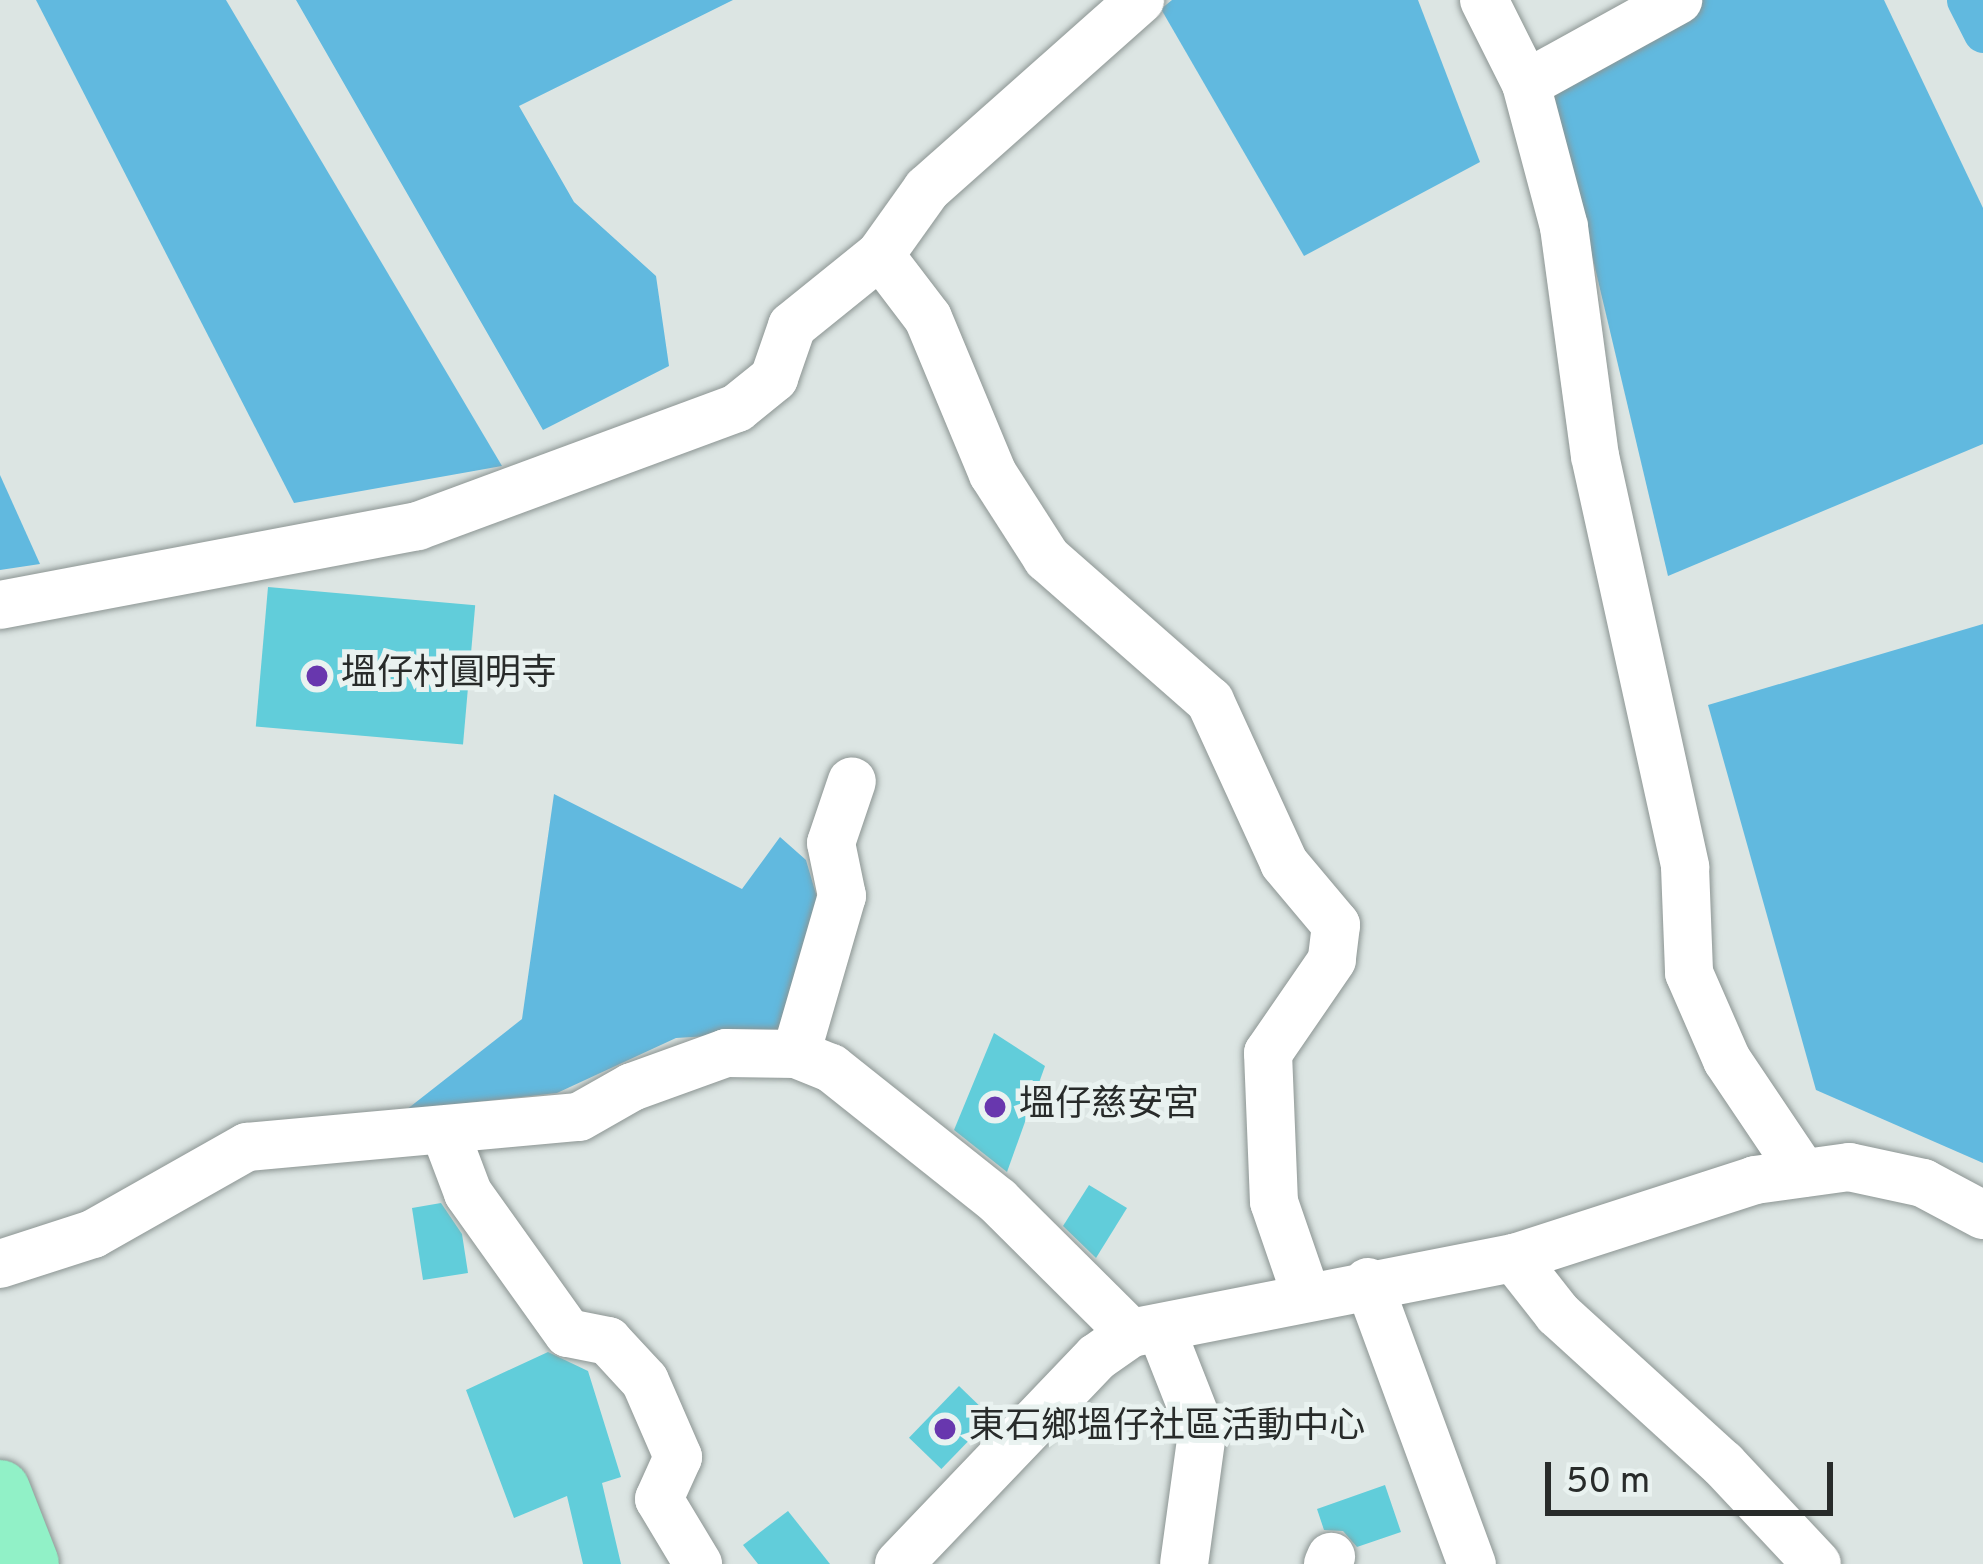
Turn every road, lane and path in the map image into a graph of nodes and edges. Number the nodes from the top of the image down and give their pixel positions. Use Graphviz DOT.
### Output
graph roads {
  1 [pos="1140,0"];
  2 [pos="1484,0"];
  3 [pos="1678,0"];
  4 [pos="1526,84"];
  5 [pos="880,256"];
  6 [pos="0,604"];
  7 [pos="852,781"];
  8 [pos="796,1054"];
  9 [pos="445,1132"];
  10 [pos="1803,1173"];
  11 [pos="1983,1215"];
  12 [pos="1514,1258"];
  13 [pos="0,1264"];
  14 [pos="1368,1282"];
  15 [pos="1306,1294"];
  16 [pos="1146,1331"];
  17 [pos="0,1490"];
  18 [pos="29,1564"];
  19 [pos="698,1564"];
  20 [pos="899,1564"];
  21 [pos="1184,1564"];
  22 [pos="1472,1564"];
  23 [pos="1817,1564"];
  1 -- 5 [label="street"];
  2 -- 4 [label="street"];
  3 -- 4 [label="street"];
  4 -- 10 [label="street"];
  5 -- 6 [label="street"];
  5 -- 15 [label="street"];
  7 -- 8 [label="street"];
  8 -- 9 [label="street"];
  8 -- 16 [label="street"];
  9 -- 13 [label="street"];
  9 -- 19 [label="street"];
  10 -- 11 [label="street"];
  10 -- 12 [label="street"];
  12 -- 14 [label="street"];
  12 -- 23 [label="street"];
  14 -- 15 [label="street"];
  14 -- 22 [label="street"];
  15 -- 16 [label="street"];
  16 -- 20 [label="street"];
  16 -- 21 [label="street"];
  17 -- 18 [label="main road"];
}
